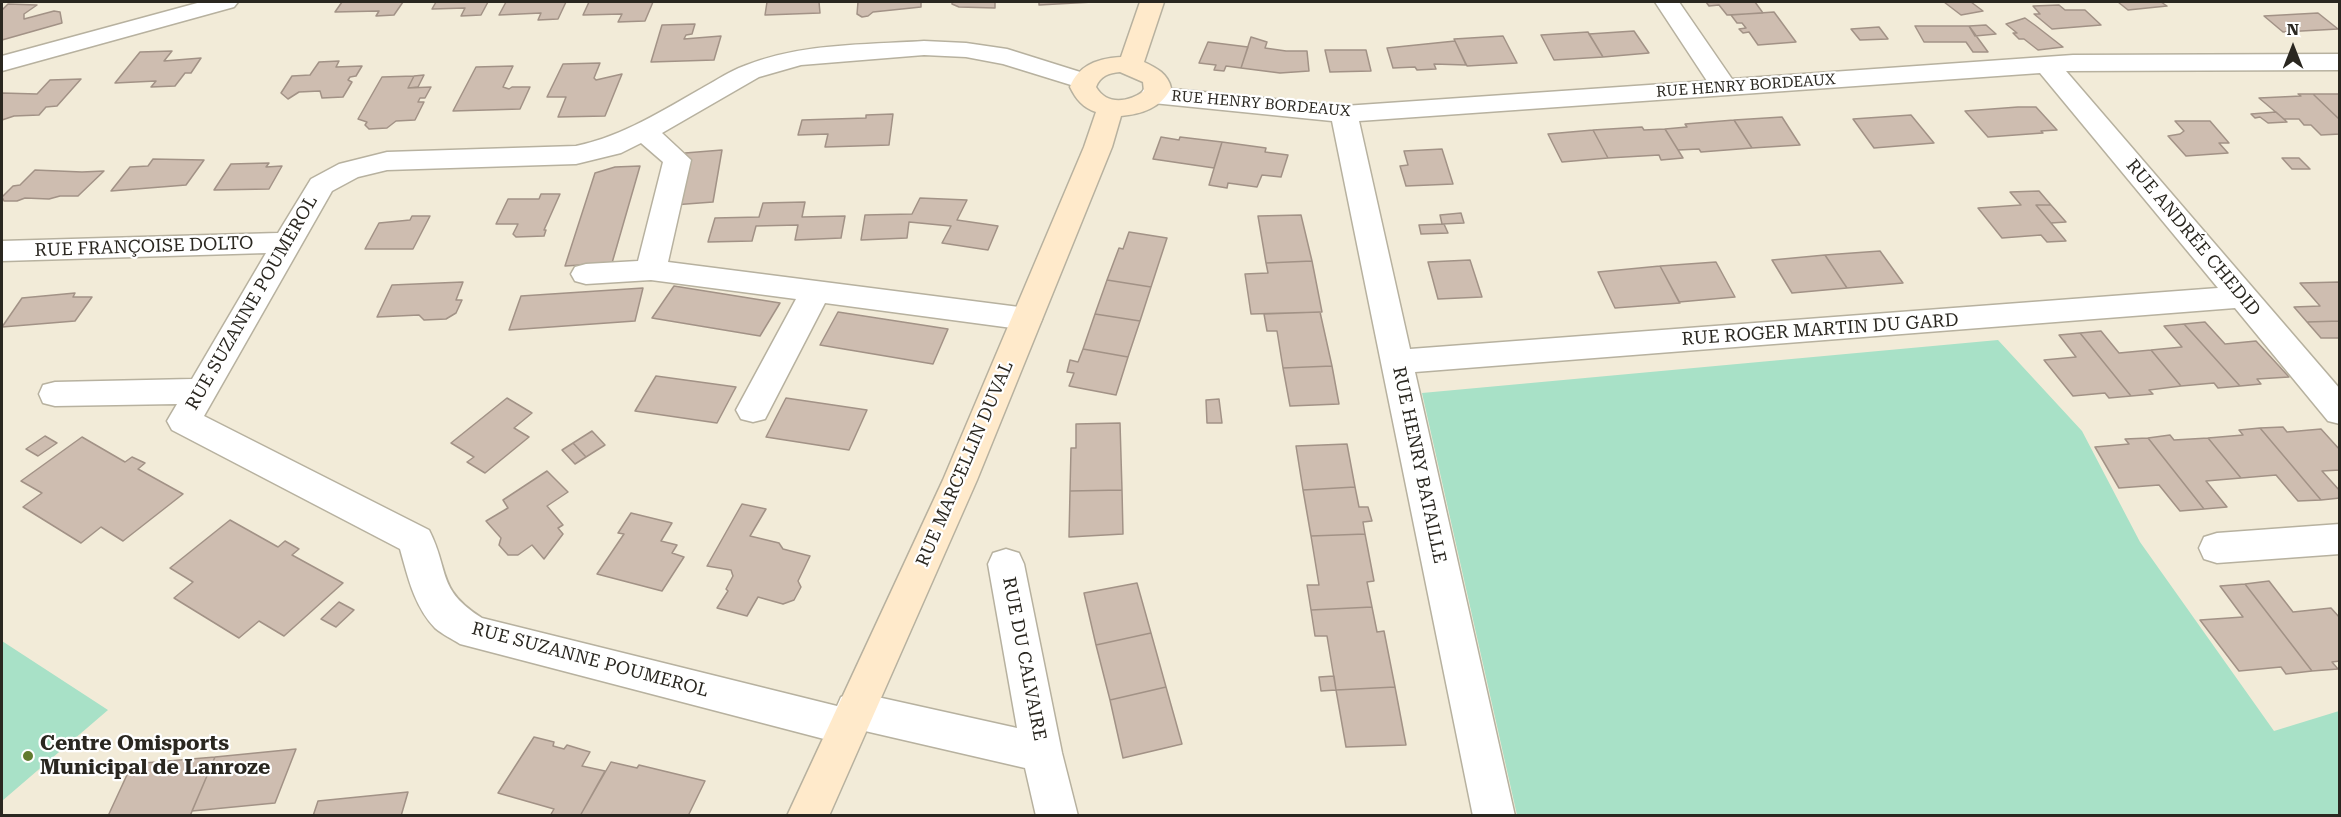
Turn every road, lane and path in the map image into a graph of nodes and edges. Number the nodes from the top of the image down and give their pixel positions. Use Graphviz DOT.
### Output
graph roads {
  1 [pos="226,2"];
  2 [pos="1152,2"];
  3 [pos="1667,2"];
  4 [pos="2340,62"];
  5 [pos="2,64"];
  6 [pos="1131,65"];
  7 [pos="2047,65"];
  8 [pos="1084,81"];
  9 [pos="1724,87"];
  10 [pos="1153,95"];
  11 [pos="1111,107"];
  12 [pos="1344,114"];
  13 [pos="644,132"];
  14 [pos="286,243"];
  15 [pos="2,251"];
  16 [pos="651,270"];
  17 [pos="586,274"];
  18 [pos="816,291"];
  19 [pos="2243,297"];
  20 [pos="1027,319"];
  21 [pos="1398,362"];
  22 [pos="202,391"];
  23 [pos="55,394"];
  24 [pos="753,410"];
  25 [pos="2340,412"];
  26 [pos="2340,539"];
  27 [pos="2217,548"];
  28 [pos="1006,564"];
  29 [pos="851,719"];
  30 [pos="1042,753"];
  31 [pos="808,816"];
  32 [pos="1056,816"];
  33 [pos="1494,816"];
  1 -- 5 [label="street"];
  2 -- 6 [label="main road"];
  3 -- 9 [label="street"];
  4 -- 7 [label="street, RUE HENRY BORDEAUX"];
  6 -- 8 [label="main road"];
  6 -- 10 [label="main road"];
  7 -- 9 [label="street, RUE HENRY BORDEAUX"];
  7 -- 19 [label="street, RUE ANDRÉE CHEDID"];
  8 -- 11 [label="main road"];
  8 -- 13 [label="street, RUE SUZANNE POUMEROL"];
  9 -- 12 [label="street, RUE HENRY BORDEAUX"];
  10 -- 11 [label="main road"];
  10 -- 12 [label="street, RUE HENRY BORDEAUX"];
  11 -- 20 [label="main road, RUE MARCELLIN DUVAL"];
  12 -- 21 [label="street, RUE HENRY BATAILLE"];
  13 -- 14 [label="street, RUE SUZANNE POUMEROL"];
  13 -- 16 [label="street"];
  14 -- 15 [label="street, RUE FRANÇOISE DOLTO"];
  14 -- 22 [label="street, RUE SUZANNE POUMEROL"];
  16 -- 17 [label="street"];
  16 -- 18 [label="street"];
  18 -- 20 [label="street"];
  18 -- 24 [label="street"];
  19 -- 21 [label="street, RUE ROGER MARTIN DU GARD"];
  19 -- 25 [label="street, RUE ANDRÉE CHEDID"];
  20 -- 29 [label="main road, RUE MARCELLIN DUVAL"];
  21 -- 33 [label="street, RUE HENRY BATAILLE"];
  22 -- 23 [label="street"];
  22 -- 29 [label="street, RUE SUZANNE POUMEROL"];
  26 -- 27 [label="street"];
  28 -- 30 [label="street, RUE DU CALVAIRE"];
  29 -- 30 [label="street, RUE DU CALVAIRE"];
  29 -- 31 [label="main road, RUE MARCELLIN DUVAL"];
  30 -- 32 [label="street, RUE DU CALVAIRE"];
}
